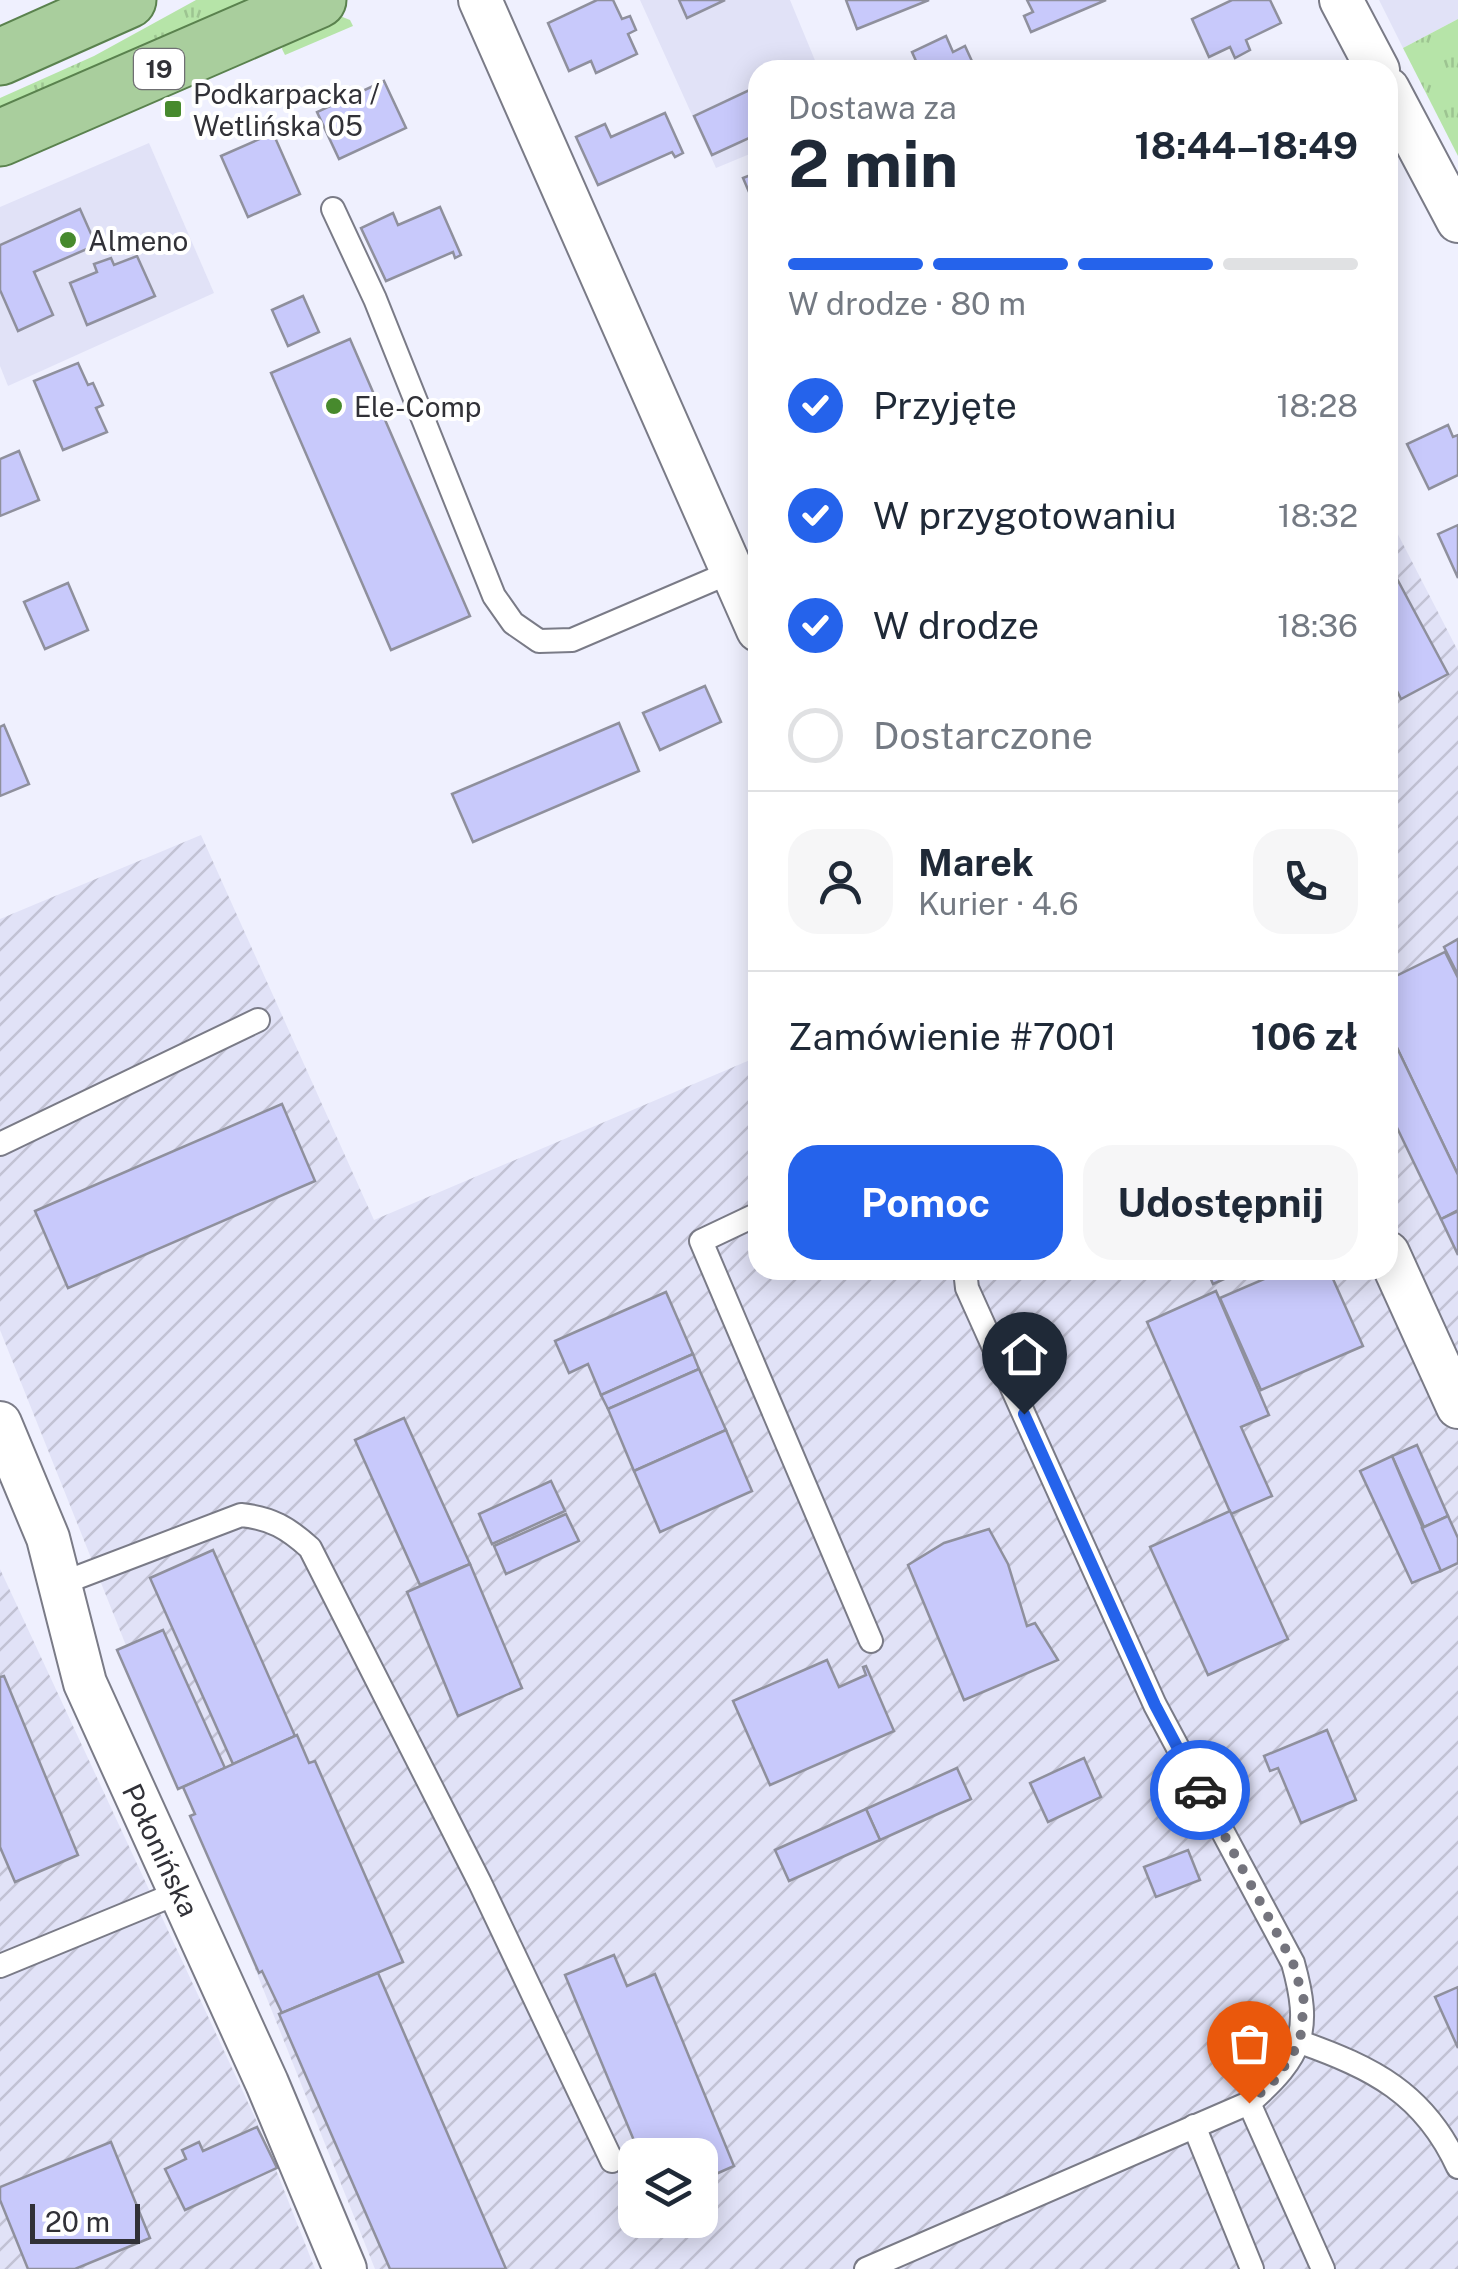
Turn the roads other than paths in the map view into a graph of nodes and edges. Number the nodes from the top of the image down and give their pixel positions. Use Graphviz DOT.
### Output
graph roads {
  1 [pos="318,0"];
  2 [pos="480,0"];
  3 [pos="1340,0"];
  4 [pos="113,3"];
  5 [pos="0,57"];
  6 [pos="1373,60"];
  7 [pos="1398,108"];
  8 [pos="0,138"];
  9 [pos="332,209"];
  10 [pos="1458,221"];
  11 [pos="731,572"];
  12 [pos="748,609"];
  13 [pos="258,1020"];
  14 [pos="0,1144"];
  15 [pos="748,1219"];
  16 [pos="1398,1274"];
  17 [pos="966,1280"];
  18 [pos="1458,1408"];
  19 [pos="0,1422"];
  20 [pos="60,1584"];
  21 [pos="871,1641"];
  22 [pos="180,1892"];
  23 [pos="0,1966"];
  24 [pos="1300,2042"];
  25 [pos="1249,2103"];
  26 [pos="1194,2126"];
  27 [pos="612,2161"];
  28 [pos="1458,2167"];
  29 [pos="345,2269"];
  30 [pos="866,2269"];
  31 [pos="1252,2269"];
  32 [pos="1323,2269"];
  1 -- 8 [label="main road, 19"];
  2 -- 11 [label="street"];
  3 -- 6 [label="street"];
  4 -- 5 [label="main road"];
  7 -- 10 [label="street"];
  9 -- 11 [label="lane"];
  11 -- 12 [label="street"];
  13 -- 14 [label="lane"];
  15 -- 21 [label="lane"];
  16 -- 18 [label="street"];
  17 -- 24 [label="lane"];
  19 -- 20 [label="street, Połonińska"];
  20 -- 22 [label="street, Połonińska"];
  20 -- 27 [label="lane"];
  22 -- 23 [label="lane"];
  22 -- 29 [label="street, Połonińska"];
  24 -- 25 [label="lane"];
  24 -- 28 [label="lane"];
  25 -- 26 [label="lane"];
  25 -- 32 [label="lane"];
  26 -- 30 [label="lane"];
  26 -- 31 [label="lane"];
}
